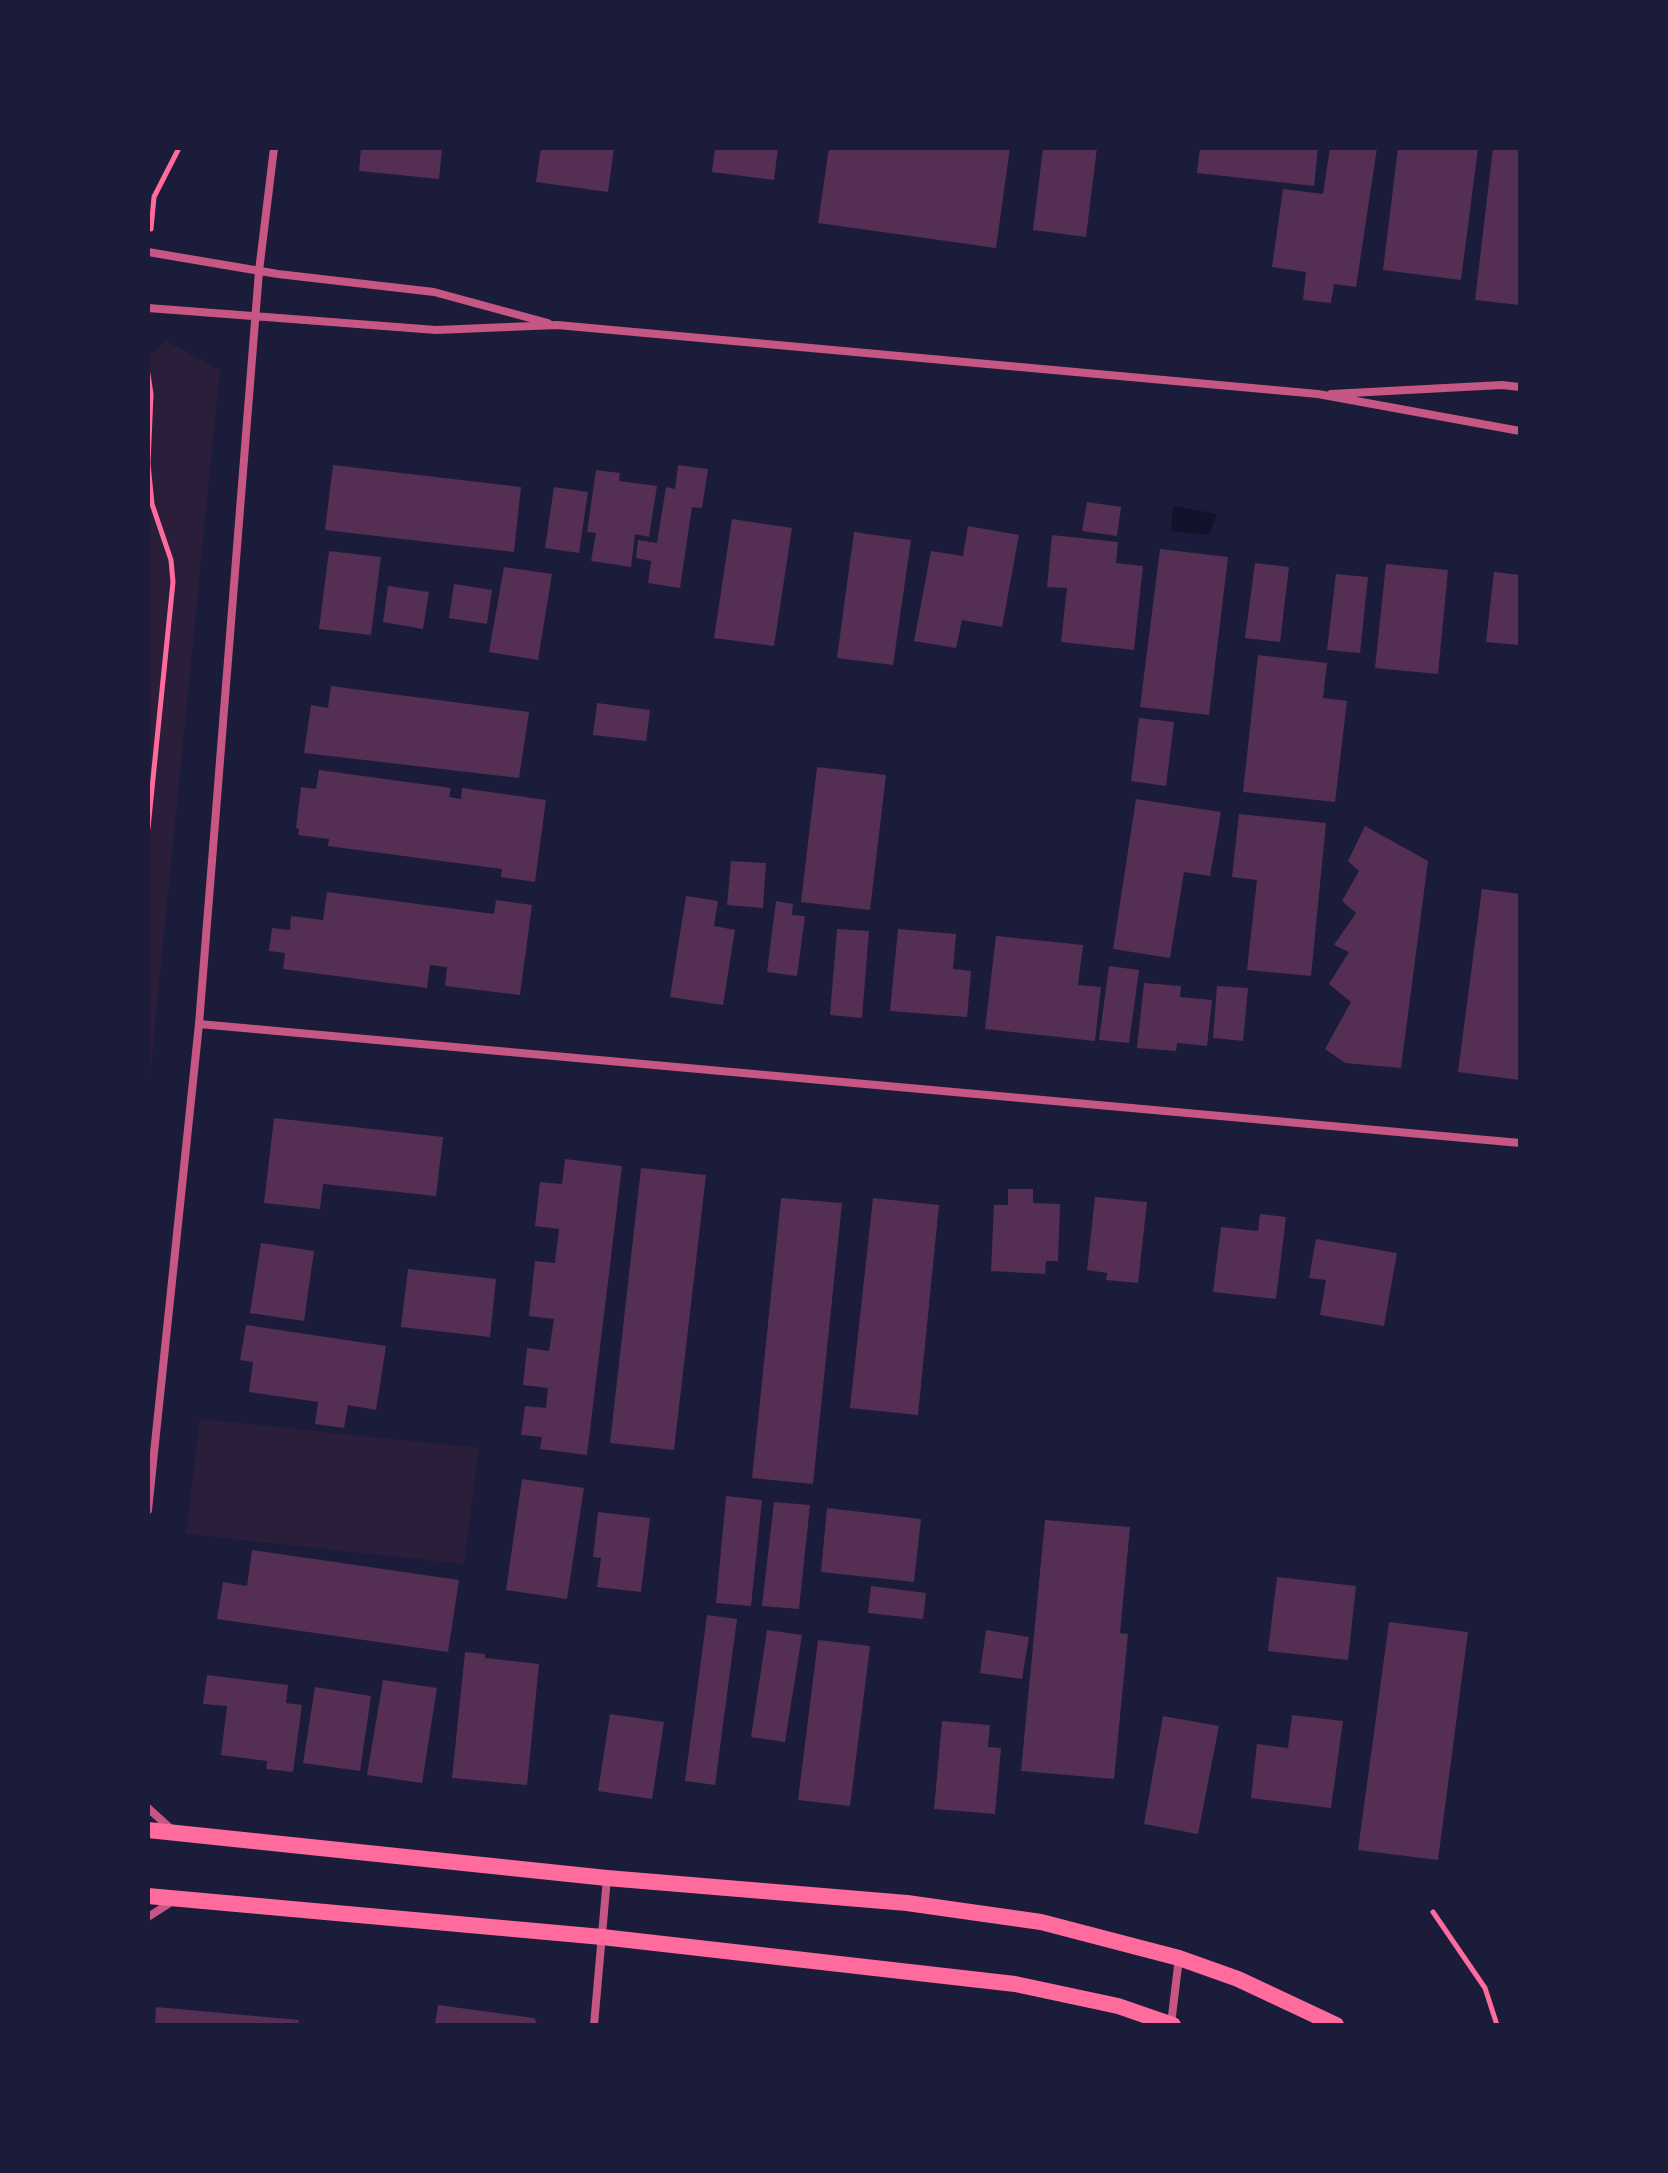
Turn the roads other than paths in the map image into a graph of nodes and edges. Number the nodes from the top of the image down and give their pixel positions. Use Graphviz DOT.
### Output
graph roads {
  1 [pos="274,148"];
  2 [pos="148,252"];
  3 [pos="259,271"];
  4 [pos="148,308"];
  5 [pos="256,315"];
  6 [pos="557,325"];
  7 [pos="1520,387"];
  8 [pos="1318,394"];
  9 [pos="1520,431"];
  10 [pos="199,1024"];
  11 [pos="1520,1143"];
  12 [pos="148,1510"];
  13 [pos="148,1808"];
  14 [pos="148,1830"];
  15 [pos="174,1833"];
  16 [pos="607,1878"];
  17 [pos="148,1896"];
  18 [pos="177,1899"];
  19 [pos="148,1917"];
  20 [pos="602,1937"];
  21 [pos="1179,1958"];
  22 [pos="594,2025"];
  23 [pos="1171,2025"];
  24 [pos="1336,2025"];
  1 -- 3 [label="street"];
  2 -- 3 [label="street"];
  3 -- 5 [label="street"];
  3 -- 6 [label="street"];
  4 -- 5 [label="street"];
  5 -- 6 [label="street"];
  5 -- 10 [label="street"];
  6 -- 8 [label="street"];
  7 -- 8 [label="street"];
  8 -- 9 [label="street"];
  10 -- 11 [label="street"];
  10 -- 12 [label="street"];
  13 -- 15 [label="street"];
  14 -- 15 [label="main road"];
  15 -- 16 [label="main road"];
  16 -- 20 [label="street"];
  16 -- 21 [label="main road"];
  17 -- 18 [label="main road"];
  18 -- 19 [label="street"];
  18 -- 20 [label="main road"];
  20 -- 22 [label="street"];
  20 -- 23 [label="main road"];
  21 -- 23 [label="street"];
  21 -- 24 [label="main road"];
}
